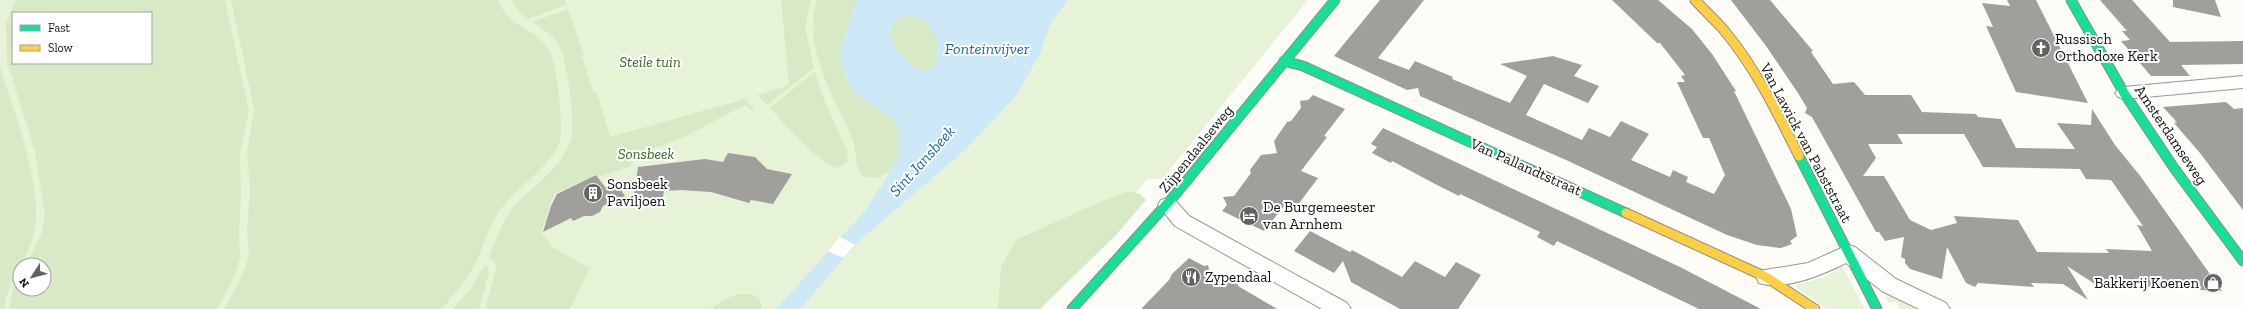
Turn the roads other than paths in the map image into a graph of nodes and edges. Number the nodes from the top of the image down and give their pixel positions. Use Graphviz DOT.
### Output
graph roads {
  1 [pos="1335,0"];
  2 [pos="1695,0"];
  3 [pos="2071,0"];
  4 [pos="1284,61"];
  5 [pos="2243,82"];
  6 [pos="2124,93"];
  7 [pos="1168,205"];
  8 [pos="1848,253"];
  9 [pos="2243,261"];
  10 [pos="1766,277"];
  11 [pos="1072,309"];
  12 [pos="1340,309"];
  13 [pos="1815,309"];
  14 [pos="1877,309"];
  15 [pos="1939,309"];
  1 -- 4 [label="street, Zijpendaalseweg"];
  2 -- 8 [label="street, Van Lawick van Pabststraat"];
  3 -- 6 [label="street, Amsterdamseweg"];
  4 -- 7 [label="street, Zijpendaalseweg"];
  4 -- 10 [label="street, Van Pallandtstraat"];
  5 -- 6 [label="street"];
  6 -- 9 [label="street, Amsterdamseweg"];
  7 -- 11 [label="street, Zijpendaalseweg"];
  7 -- 12 [label="street"];
  8 -- 10 [label="street"];
  8 -- 14 [label="street, Van Lawick van Pabststraat"];
  8 -- 15 [label="street"];
  10 -- 13 [label="street, Van Pallandtstraat"];
}
